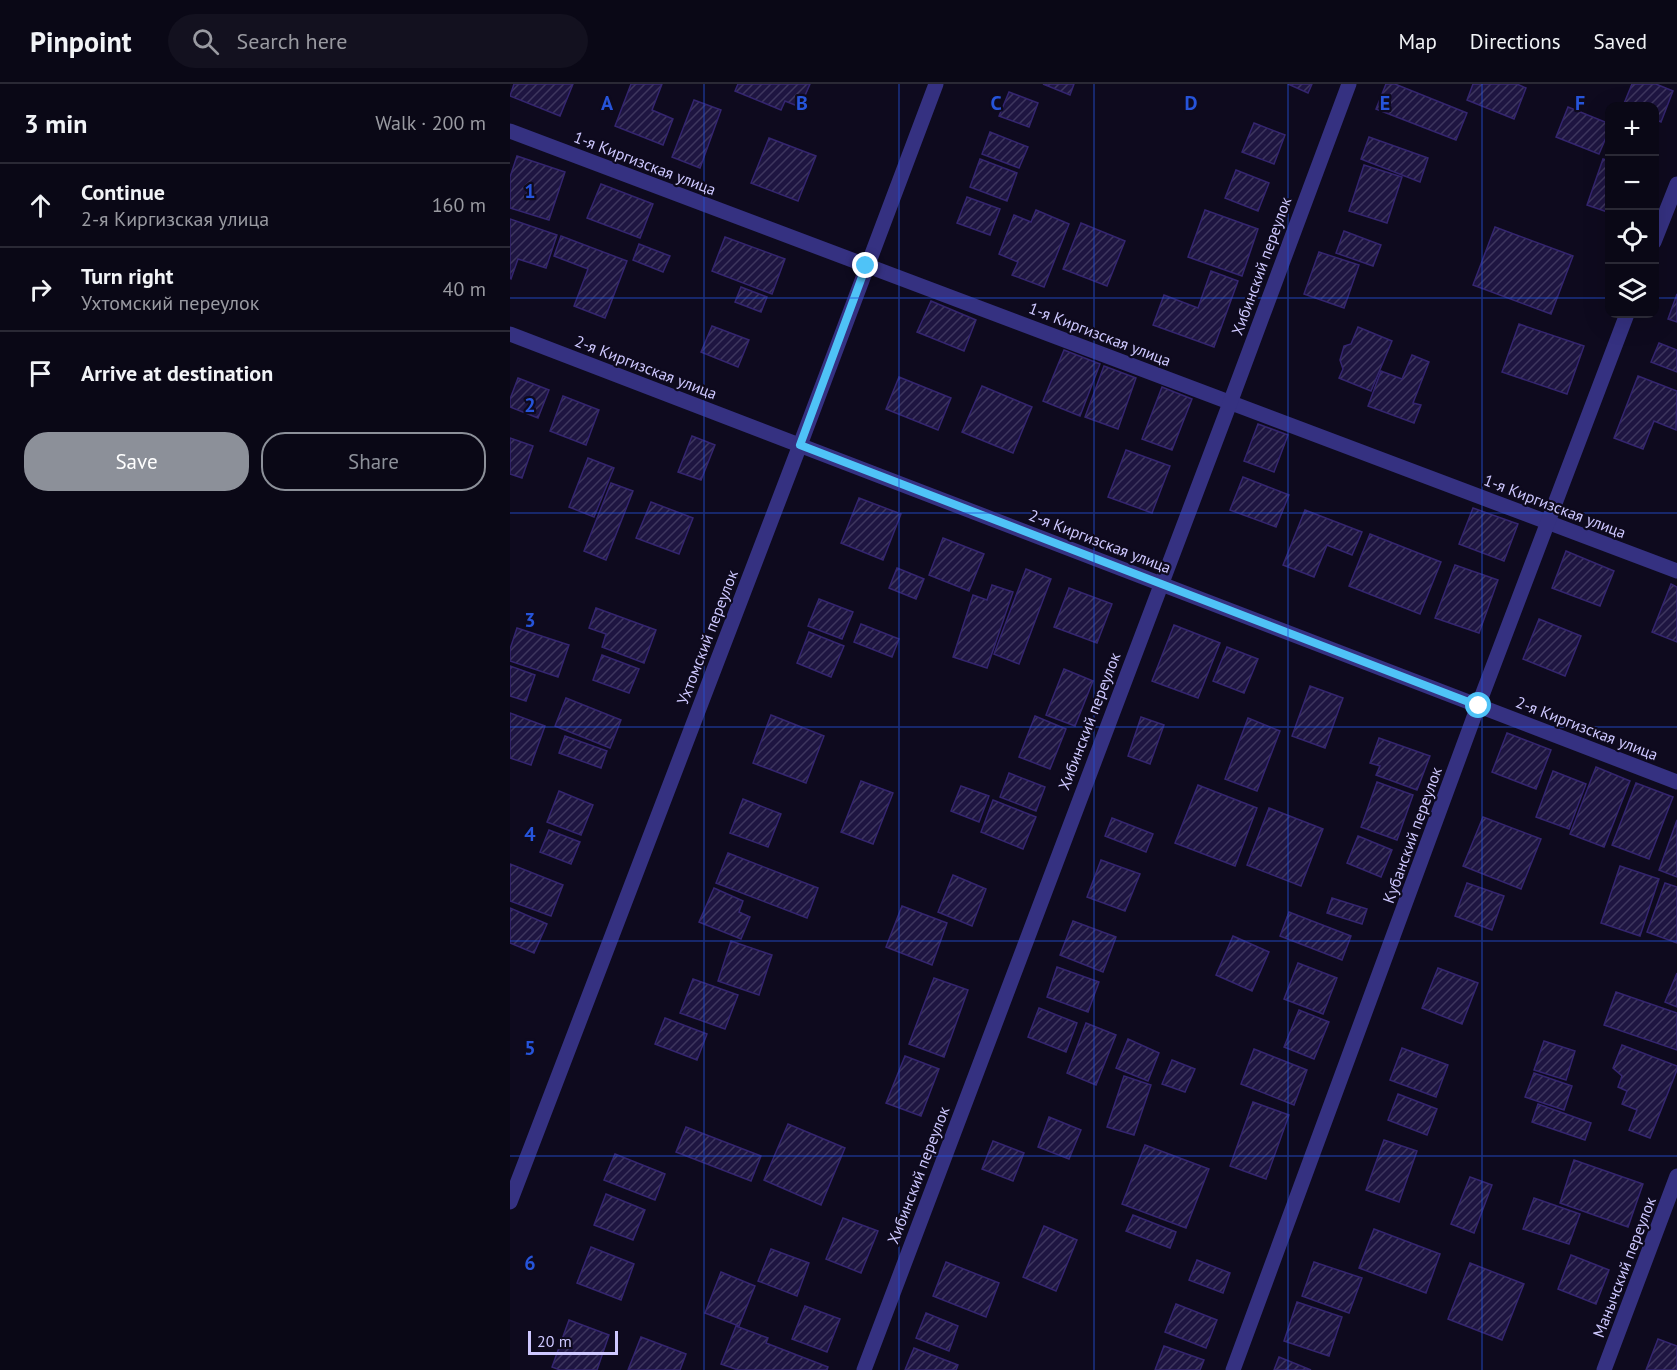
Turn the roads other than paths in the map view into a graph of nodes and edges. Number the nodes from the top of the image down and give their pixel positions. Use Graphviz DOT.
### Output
graph roads {
  1 [pos="936,84"];
  2 [pos="1349,84"];
  3 [pos="510,131"];
  4 [pos="1677,184"];
  5 [pos="1659,229"];
  6 [pos="866,266"];
  7 [pos="1625,318"];
  8 [pos="510,334"];
  9 [pos="1230,402"];
  10 [pos="800,445"];
  11 [pos="1547,522"];
  12 [pos="1677,571"];
  13 [pos="1160,584"];
  14 [pos="1479,706"];
  15 [pos="1677,782"];
  16 [pos="1677,1176"];
  17 [pos="510,1202"];
  18 [pos="864,1370"];
  19 [pos="1233,1370"];
  20 [pos="1604,1370"];
  1 -- 6 [label="street, Ухтомский переулок"];
  2 -- 9 [label="street, Хибинский переулок"];
  3 -- 6 [label="street, 1-я Киргизская улица"];
  4 -- 5 [label="street"];
  6 -- 9 [label="street, 1-я Киргизская улица"];
  6 -- 10 [label="street, Ухтомский переулок"];
  7 -- 11 [label="street, Кубанский переулок"];
  8 -- 10 [label="street, 2-я Киргизская улица"];
  9 -- 11 [label="street, 1-я Киргизская улица"];
  9 -- 13 [label="street, Хибинский переулок"];
  10 -- 13 [label="street, 2-я Киргизская улица"];
  10 -- 17 [label="street, Ухтомский переулок"];
  11 -- 12 [label="street, 1-я Киргизская улица"];
  11 -- 14 [label="street, Кубанский переулок"];
  13 -- 14 [label="street, 2-я Киргизская улица"];
  13 -- 18 [label="street, Хибинский переулок"];
  14 -- 15 [label="street, 2-я Киргизская улица"];
  14 -- 19 [label="street, Кубанский переулок"];
  16 -- 20 [label="street, Манычский переулок"];
}
